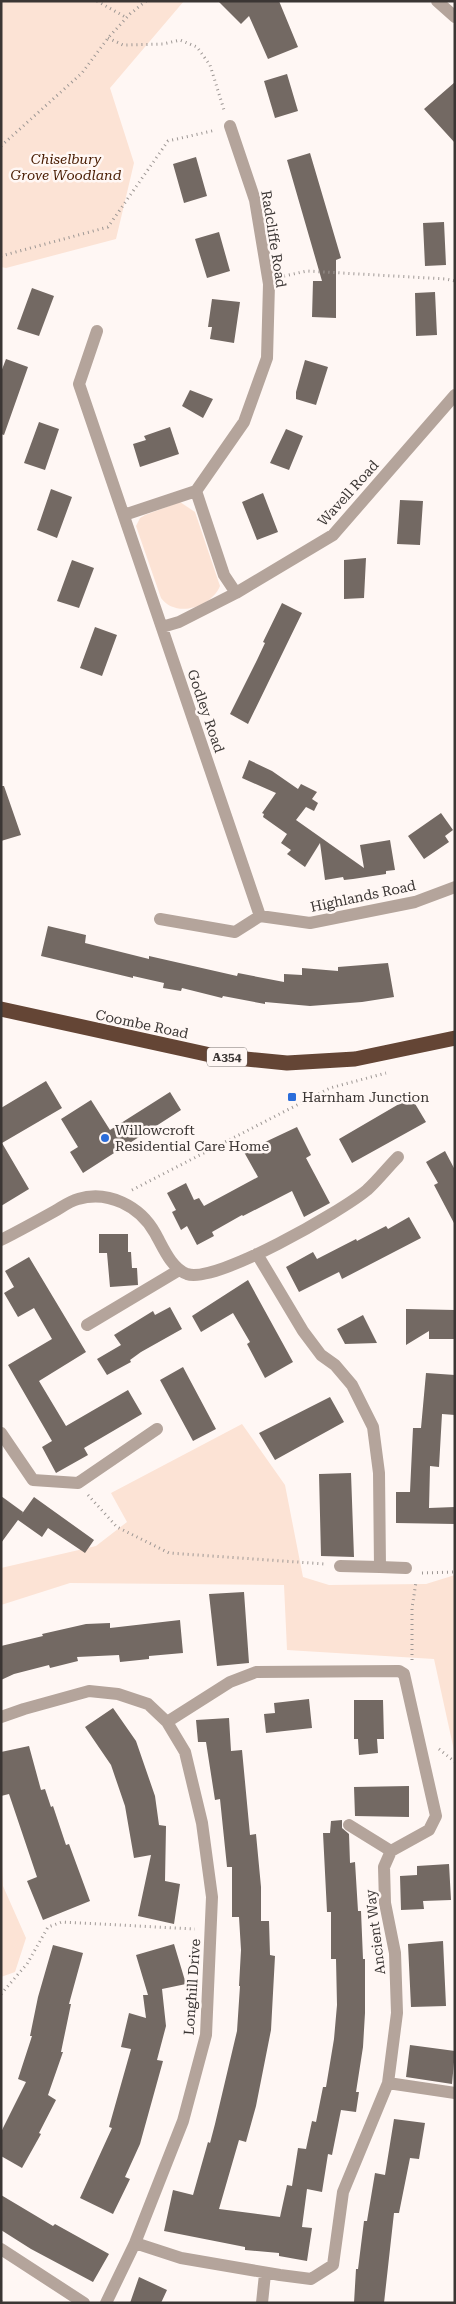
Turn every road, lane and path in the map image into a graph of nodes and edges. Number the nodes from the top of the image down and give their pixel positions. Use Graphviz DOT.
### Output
graph roads {
  1 [pos="97,1"];
  2 [pos="146,1"];
  3 [pos="437,1"];
  4 [pos="455,17"];
  5 [pos="127,18"];
  6 [pos="108,38"];
  7 [pos="230,126"];
  8 [pos="1,146"];
  9 [pos="1,256"];
  10 [pos="268,279"];
  11 [pos="455,281"];
  12 [pos="96,330"];
  13 [pos="455,394"];
  14 [pos="196,491"];
  15 [pos="124,515"];
  16 [pos="236,593"];
  17 [pos="162,627"];
  18 [pos="455,887"];
  19 [pos="260,916"];
  20 [pos="160,919"];
  21 [pos="1,1009"];
  22 [pos="455,1038"];
  23 [pos="388,1073"];
  24 [pos="398,1157"];
  25 [pos="116,1199"];
  26 [pos="1,1240"];
  27 [pos="257,1254"];
  28 [pos="180,1270"];
  29 [pos="87,1325"];
  30 [pos="157,1429"];
  31 [pos="1,1433"];
  32 [pos="78,1483"];
  33 [pos="340,1566"];
  34 [pos="380,1567"];
  35 [pos="406,1568"];
  36 [pos="455,1572"];
  37 [pos="404,1674"];
  38 [pos="1,1718"];
  39 [pos="166,1722"];
  40 [pos="349,1825"];
  41 [pos="391,1851"];
  42 [pos="211,1930"];
  43 [pos="1,1994"];
  44 [pos="388,2083"];
  45 [pos="455,2093"];
  46 [pos="135,2243"];
  47 [pos="1,2249"];
  48 [pos="265,2274"];
  49 [pos="84,2303"];
  50 [pos="107,2303"];
  51 [pos="262,2303"];
  1 -- 5 [label="path"];
  2 -- 5 [label="path"];
  3 -- 4 [label="street"];
  5 -- 6 [label="path"];
  6 -- 7 [label="path"];
  6 -- 8 [label="path"];
  7 -- 9 [label="path"];
  7 -- 10 [label="street, Radcliffe Road"];
  10 -- 11 [label="path"];
  10 -- 14 [label="street, Radcliffe Road"];
  12 -- 15 [label="street, Godley Road"];
  13 -- 16 [label="street, Wavell Road"];
  14 -- 15 [label="street"];
  14 -- 16 [label="street"];
  15 -- 17 [label="street, Godley Road"];
  16 -- 17 [label="street, Wavell Road"];
  17 -- 19 [label="street, Godley Road"];
  18 -- 19 [label="street, Highlands Road"];
  19 -- 20 [label="street"];
  21 -- 22 [label="highway, Coombe Road / A354"];
  23 -- 25 [label="path"];
  24 -- 27 [label="street"];
  25 -- 26 [label="street"];
  25 -- 28 [label="street"];
  27 -- 28 [label="street"];
  27 -- 34 [label="street"];
  28 -- 29 [label="street"];
  30 -- 32 [label="street"];
  31 -- 32 [label="street"];
  32 -- 33 [label="path"];
  33 -- 34 [label="street"];
  34 -- 35 [label="street"];
  36 -- 37 [label="path"];
  37 -- 39 [label="street"];
  37 -- 41 [label="street"];
  38 -- 39 [label="street, Longhill Drive"];
  39 -- 42 [label="street, Longhill Drive"];
  40 -- 41 [label="street"];
  41 -- 44 [label="street, Ancient Way"];
  42 -- 43 [label="path"];
  42 -- 46 [label="street, Longhill Drive"];
  44 -- 45 [label="street"];
  44 -- 48 [label="street, Ancient Way"];
  46 -- 48 [label="street, Ancient Way"];
  46 -- 50 [label="street, Longhill Drive"];
  47 -- 49 [label="street"];
  48 -- 51 [label="street"];
}
